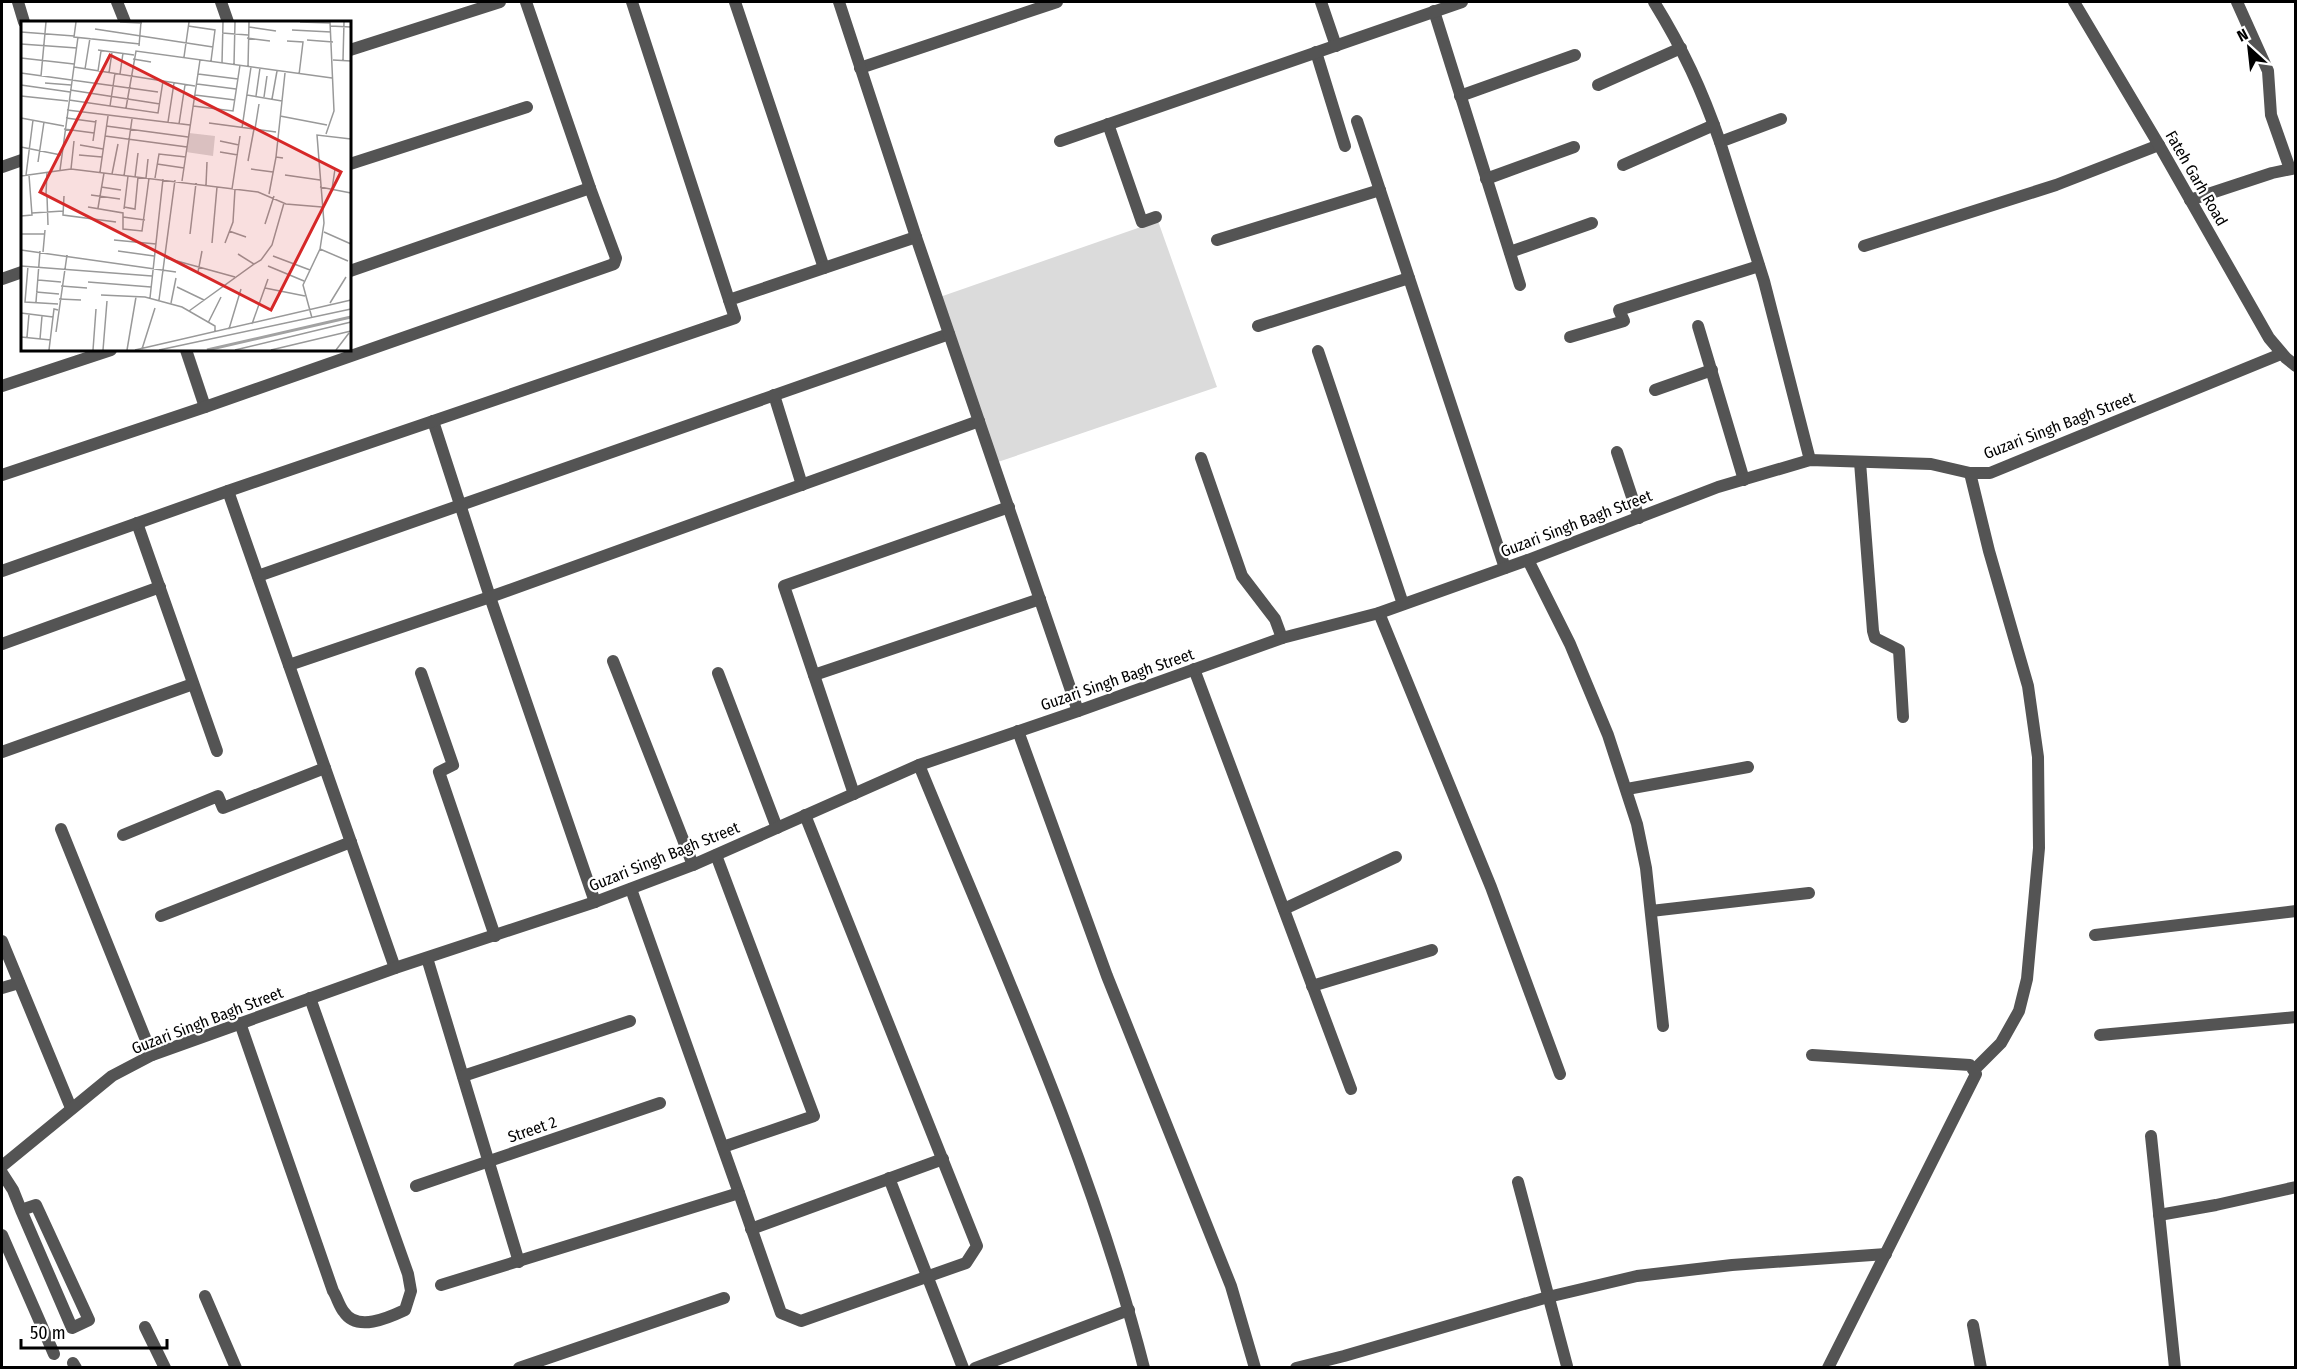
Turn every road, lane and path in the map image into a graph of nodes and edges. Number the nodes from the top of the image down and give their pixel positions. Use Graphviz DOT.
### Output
graph roads {
  1 [pos="18,2"];
  2 [pos="117,2"];
  3 [pos="221,2"];
  4 [pos="500,2"];
  5 [pos="526,2"];
  6 [pos="632,2"];
  7 [pos="735,2"];
  8 [pos="839,2"];
  9 [pos="1057,2"];
  10 [pos="1321,2"];
  11 [pos="1462,2"];
  12 [pos="1654,2"];
  13 [pos="2074,2"];
  14 [pos="2237,2"];
  15 [pos="1440,7"];
  16 [pos="24,21"];
  17 [pos="124,21"];
  18 [pos="228,21"];
  19 [pos="1336,46"];
  20 [pos="1681,48"];
  21 [pos="351,50"];
  22 [pos="1316,52"];
  23 [pos="1575,55"];
  24 [pos="860,68"];
  25 [pos="1598,85"];
  26 [pos="1460,96"];
  27 [pos="527,107"];
  28 [pos="1781,119"];
  29 [pos="1358,121"];
  30 [pos="1108,124"];
  31 [pos="1714,124"];
  32 [pos="1060,141"];
  33 [pos="1720,142"];
  34 [pos="2159,145"];
  35 [pos="1344,146"];
  36 [pos="1574,147"];
  37 [pos="21,160"];
  38 [pos="351,164"];
  39 [pos="1623,165"];
  40 [pos="2,167"];
  41 [pos="2293,169"];
  42 [pos="1486,178"];
  43 [pos="590,188"];
  44 [pos="1380,190"];
  45 [pos="2190,200"];
  46 [pos="1156,217"];
  47 [pos="1592,224"];
  48 [pos="916,237"];
  49 [pos="1217,240"];
  50 [pos="1864,246"];
  51 [pos="1510,252"];
  52 [pos="1759,266"];
  53 [pos="824,268"];
  54 [pos="351,271"];
  55 [pos="21,272"];
  56 [pos="1409,278"];
  57 [pos="2,279"];
  58 [pos="1520,285"];
  59 [pos="729,300"];
  60 [pos="1258,326"];
  61 [pos="1698,326"];
  62 [pos="950,334"];
  63 [pos="1570,337"];
  64 [pos="351,349"];
  65 [pos="108,351"];
  66 [pos="186,351"];
  67 [pos="1318,351"];
  68 [pos="336,354"];
  69 [pos="2281,354"];
  70 [pos="2295,366"];
  71 [pos="1712,370"];
  72 [pos="2,386"];
  73 [pos="1655,390"];
  74 [pos="774,395"];
  75 [pos="205,407"];
  76 [pos="433,421"];
  77 [pos="979,421"];
  78 [pos="1617,452"];
  79 [pos="1201,458"];
  80 [pos="1810,460"];
  81 [pos="1860,462"];
  82 [pos="1970,473"];
  83 [pos="2,475"];
  84 [pos="1744,480"];
  85 [pos="802,485"];
  86 [pos="228,491"];
  87 [pos="460,505"];
  88 [pos="1009,507"];
  89 [pos="1639,518"];
  90 [pos="137,523"];
  91 [pos="1528,560"];
  92 [pos="1505,568"];
  93 [pos="2,571"];
  94 [pos="258,576"];
  95 [pos="160,587"];
  96 [pos="490,597"];
  97 [pos="1040,599"];
  98 [pos="1403,604"];
  99 [pos="1379,613"];
  100 [pos="1282,638"];
  101 [pos="2,644"];
  102 [pos="613,661"];
  103 [pos="289,665"];
  104 [pos="1194,669"];
  105 [pos="421,673"];
  106 [pos="718,673"];
  107 [pos="814,675"];
  108 [pos="193,684"];
  109 [pos="1078,711"];
  110 [pos="1903,717"];
  111 [pos="1018,731"];
  112 [pos="217,751"];
  113 [pos="2,752"];
  114 [pos="919,765"];
  115 [pos="1748,767"];
  116 [pos="325,768"];
  117 [pos="1627,789"];
  118 [pos="854,794"];
  119 [pos="805,815"];
  120 [pos="777,828"];
  121 [pos="61,830"];
  122 [pos="123,835"];
  123 [pos="351,842"];
  124 [pos="716,855"];
  125 [pos="1395,857"];
  126 [pos="693,865"];
  127 [pos="631,888"];
  128 [pos="1809,893"];
  129 [pos="595,902"];
  130 [pos="1284,909"];
  131 [pos="2295,911"];
  132 [pos="1651,912"];
  133 [pos="161,916"];
  134 [pos="2095,935"];
  135 [pos="495,936"];
  136 [pos="2,941"];
  137 [pos="1432,950"];
  138 [pos="427,958"];
  139 [pos="395,968"];
  140 [pos="19,983"];
  141 [pos="1312,986"];
  142 [pos="2,988"];
  143 [pos="310,998"];
  144 [pos="2295,1017"];
  145 [pos="630,1021"];
  146 [pos="240,1023"];
  147 [pos="1663,1026"];
  148 [pos="2100,1035"];
  149 [pos="152,1055"];
  150 [pos="1812,1056"];
  151 [pos="1974,1070"];
  152 [pos="1560,1074"];
  153 [pos="463,1076"];
  154 [pos="1351,1089"];
  155 [pos="660,1103"];
  156 [pos="71,1108"];
  157 [pos="2151,1136"];
  158 [pos="723,1147"];
  159 [pos="943,1159"];
  160 [pos="488,1161"];
  161 [pos="2,1166"];
  162 [pos="2,1173"];
  163 [pos="889,1178"];
  164 [pos="1518,1182"];
  165 [pos="416,1186"];
  166 [pos="2295,1187"];
  167 [pos="739,1193"];
  168 [pos="21,1210"];
  169 [pos="2160,1215"];
  170 [pos="751,1229"];
  171 [pos="2,1235"];
  172 [pos="1886,1254"];
  173 [pos="519,1262"];
  174 [pos="927,1277"];
  175 [pos="441,1285"];
  176 [pos="205,1296"];
  177 [pos="1548,1297"];
  178 [pos="724,1298"];
  179 [pos="1129,1310"];
  180 [pos="1973,1325"];
  181 [pos="145,1327"];
  182 [pos="54,1354"];
  183 [pos="1567,1366"];
  184 [pos="165,1368"];
  185 [pos="236,1368"];
  186 [pos="519,1368"];
  187 [pos="963,1368"];
  188 [pos="975,1368"];
  189 [pos="1143,1368"];
  190 [pos="1255,1368"];
  191 [pos="1296,1368"];
  192 [pos="1828,1368"];
  193 [pos="1981,1368"];
  194 [pos="2175,1368"];
  1 -- 16 [label="street"];
  2 -- 17 [label="street"];
  3 -- 18 [label="street"];
  4 -- 21 [label="street"];
  5 -- 43 [label="street"];
  6 -- 59 [label="street"];
  7 -- 53 [label="street"];
  8 -- 24 [label="street"];
  9 -- 24 [label="street"];
  10 -- 19 [label="street"];
  11 -- 15 [label="street"];
  12 -- 20 [label="street"];
  13 -- 34 [label="street, Fateh Garh Road"];
  14 -- 41 [label="street"];
  15 -- 19 [label="street"];
  15 -- 26 [label="street"];
  19 -- 22 [label="street"];
  20 -- 25 [label="street"];
  20 -- 31 [label="street"];
  22 -- 30 [label="street"];
  22 -- 35 [label="street"];
  23 -- 26 [label="street"];
  24 -- 48 [label="street"];
  26 -- 42 [label="street"];
  27 -- 38 [label="street"];
  28 -- 33 [label="street"];
  29 -- 44 [label="street"];
  30 -- 32 [label="street"];
  30 -- 46 [label="street"];
  31 -- 33 [label="street"];
  31 -- 39 [label="street"];
  33 -- 52 [label="street"];
  34 -- 45 [label="street, Fateh Garh Road"];
  34 -- 50 [label="street"];
  36 -- 42 [label="street"];
  37 -- 40 [label="street"];
  41 -- 45 [label="street"];
  42 -- 51 [label="street"];
  43 -- 54 [label="street"];
  43 -- 64 [label="street"];
  44 -- 49 [label="street"];
  44 -- 56 [label="street"];
  45 -- 69 [label="street, Fateh Garh Road"];
  47 -- 51 [label="street"];
  48 -- 53 [label="street"];
  48 -- 62 [label="street"];
  51 -- 58 [label="street"];
  52 -- 63 [label="street"];
  52 -- 80 [label="street"];
  53 -- 59 [label="street"];
  55 -- 57 [label="street"];
  56 -- 60 [label="street"];
  56 -- 92 [label="street"];
  59 -- 76 [label="street"];
  61 -- 71 [label="street"];
  62 -- 74 [label="street"];
  62 -- 77 [label="street"];
  65 -- 72 [label="street"];
  66 -- 75 [label="street"];
  67 -- 98 [label="street"];
  68 -- 75 [label="street"];
  69 -- 70 [label="street, Fateh Garh Road"];
  69 -- 82 [label="street, Guzari Singh Bagh Street"];
  71 -- 73 [label="street"];
  71 -- 84 [label="street"];
  74 -- 85 [label="street"];
  74 -- 87 [label="street"];
  75 -- 83 [label="street"];
  76 -- 86 [label="street"];
  76 -- 87 [label="street"];
  77 -- 85 [label="street"];
  77 -- 88 [label="street"];
  78 -- 89 [label="street"];
  79 -- 100 [label="street"];
  80 -- 81 [label="street, Guzari Singh Bagh Street"];
  80 -- 84 [label="street, Guzari Singh Bagh Street"];
  81 -- 82 [label="street, Guzari Singh Bagh Street"];
  81 -- 110 [label="street"];
  82 -- 151 [label="street"];
  84 -- 89 [label="street, Guzari Singh Bagh Street"];
  85 -- 96 [label="street"];
  86 -- 90 [label="street"];
  86 -- 94 [label="street"];
  87 -- 94 [label="street"];
  87 -- 96 [label="street"];
  88 -- 97 [label="street"];
  88 -- 107 [label="street"];
  89 -- 91 [label="street, Guzari Singh Bagh Street"];
  90 -- 93 [label="street"];
  90 -- 95 [label="street"];
  91 -- 92 [label="street, Guzari Singh Bagh Street"];
  91 -- 117 [label="street"];
  92 -- 98 [label="street, Guzari Singh Bagh Street"];
  94 -- 103 [label="street"];
  95 -- 101 [label="street"];
  95 -- 108 [label="street"];
  96 -- 103 [label="street"];
  96 -- 129 [label="street"];
  97 -- 107 [label="street"];
  97 -- 109 [label="street"];
  98 -- 99 [label="street, Guzari Singh Bagh Street"];
  99 -- 100 [label="street, Guzari Singh Bagh Street"];
  99 -- 152 [label="street"];
  100 -- 104 [label="street, Guzari Singh Bagh Street"];
  102 -- 126 [label="street"];
  103 -- 116 [label="street"];
  104 -- 109 [label="street, Guzari Singh Bagh Street"];
  104 -- 130 [label="street"];
  105 -- 135 [label="street"];
  106 -- 120 [label="street"];
  107 -- 118 [label="street"];
  108 -- 112 [label="street"];
  108 -- 113 [label="street"];
  109 -- 111 [label="street, Guzari Singh Bagh Street"];
  111 -- 114 [label="street, Guzari Singh Bagh Street"];
  111 -- 190 [label="street"];
  114 -- 118 [label="street, Guzari Singh Bagh Street"];
  114 -- 179 [label="street"];
  115 -- 117 [label="street"];
  116 -- 122 [label="street"];
  116 -- 123 [label="street"];
  117 -- 132 [label="street"];
  118 -- 119 [label="street, Guzari Singh Bagh Street"];
  119 -- 120 [label="street, Guzari Singh Bagh Street"];
  119 -- 159 [label="street"];
  120 -- 124 [label="street, Guzari Singh Bagh Street"];
  121 -- 149 [label="street"];
  123 -- 133 [label="street"];
  123 -- 139 [label="street"];
  124 -- 126 [label="street, Guzari Singh Bagh Street"];
  124 -- 158 [label="street"];
  125 -- 130 [label="street"];
  126 -- 127 [label="street, Guzari Singh Bagh Street"];
  127 -- 129 [label="street, Guzari Singh Bagh Street"];
  127 -- 158 [label="street"];
  128 -- 132 [label="street"];
  129 -- 135 [label="street, Guzari Singh Bagh Street"];
  130 -- 141 [label="street"];
  131 -- 134 [label="street"];
  132 -- 147 [label="street"];
  135 -- 138 [label="street, Guzari Singh Bagh Street"];
  136 -- 140 [label="street"];
  137 -- 141 [label="street"];
  138 -- 139 [label="street, Guzari Singh Bagh Street"];
  138 -- 153 [label="street"];
  139 -- 143 [label="street, Guzari Singh Bagh Street"];
  140 -- 142 [label="street"];
  140 -- 156 [label="street"];
  141 -- 154 [label="street"];
  143 -- 146 [label="street, Guzari Singh Bagh Street"];
  143 -- 146 [label="street"];
  144 -- 148 [label="street"];
  145 -- 153 [label="street"];
  146 -- 149 [label="street, Guzari Singh Bagh Street"];
  149 -- 156 [label="street, Guzari Singh Bagh Street"];
  150 -- 151 [label="street"];
  151 -- 172 [label="street"];
  153 -- 160 [label="street"];
  155 -- 160 [label="street, Street 2"];
  156 -- 161 [label="street, Guzari Singh Bagh Street"];
  157 -- 169 [label="street"];
  158 -- 167 [label="street"];
  159 -- 163 [label="street"];
  159 -- 174 [label="street"];
  160 -- 165 [label="street, Street 2"];
  160 -- 173 [label="street"];
  162 -- 168 [label="street"];
  163 -- 170 [label="street"];
  163 -- 174 [label="street"];
  164 -- 177 [label="street"];
  166 -- 169 [label="street"];
  167 -- 170 [label="street"];
  167 -- 173 [label="street"];
  168 -- 168 [label="street"];
  169 -- 194 [label="street"];
  170 -- 174 [label="street"];
  171 -- 182 [label="street"];
  172 -- 177 [label="street"];
  172 -- 192 [label="street"];
  173 -- 175 [label="street"];
  174 -- 187 [label="street"];
  176 -- 185 [label="street"];
  177 -- 183 [label="street"];
  177 -- 191 [label="street"];
  178 -- 186 [label="street"];
  179 -- 188 [label="street"];
  179 -- 189 [label="street"];
  180 -- 193 [label="street"];
  181 -- 184 [label="street"];
}
